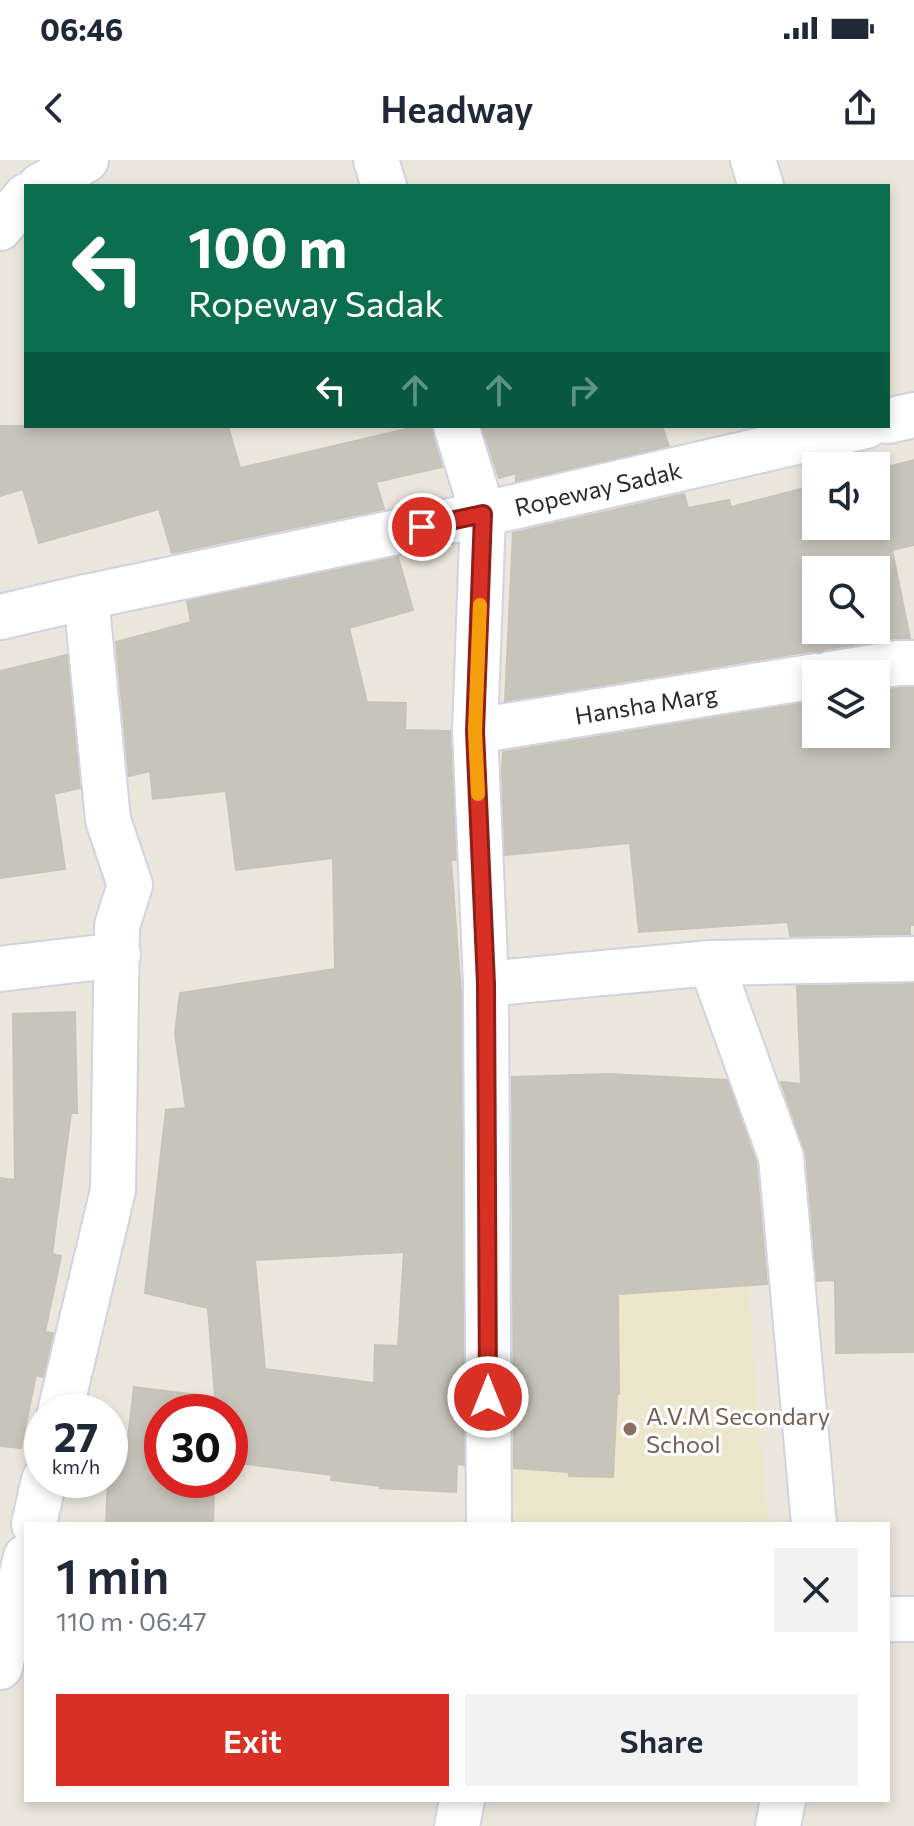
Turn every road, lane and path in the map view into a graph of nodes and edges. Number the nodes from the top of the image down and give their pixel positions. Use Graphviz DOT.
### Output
graph roads {
  1 [pos="86,160"];
  2 [pos="376,160"];
  3 [pos="753,160"];
  4 [pos="44,184"];
  5 [pos="383,184"];
  6 [pos="760,184"];
  7 [pos="24,198"];
  8 [pos="0,228"];
  9 [pos="914,415"];
  10 [pos="890,421"];
  11 [pos="457,428"];
  12 [pos="847,428"];
  13 [pos="818,431"];
  14 [pos="483,514"];
  15 [pos="86,597"];
  16 [pos="0,617"];
  17 [pos="914,663"];
  18 [pos="890,664"];
  19 [pos="802,678"];
  20 [pos="475,731"];
  21 [pos="118,955"];
  22 [pos="914,959"];
  23 [pos="711,963"];
  24 [pos="0,969"];
  25 [pos="486,984"];
  26 [pos="64,1394"];
  27 [pos="40,1498"];
  28 [pos="34,1522"];
  29 [pos="489,1522"];
  30 [pos="814,1522"];
  31 [pos="24,1565"];
  32 [pos="890,1619"];
  33 [pos="914,1619"];
  34 [pos="0,1667"];
  35 [pos="462,1802"];
  36 [pos="783,1802"];
  37 [pos="457,1826"];
  38 [pos="778,1826"];
  1 -- 4 [label="street"];
  2 -- 5 [label="street"];
  3 -- 6 [label="street"];
  7 -- 8 [label="street"];
  9 -- 10 [label="street"];
  11 -- 14 [label="street"];
  12 -- 13 [label="street, Ropeway Sadak"];
  13 -- 14 [label="street, Ropeway Sadak"];
  14 -- 15 [label="street, Ropeway Sadak"];
  14 -- 20 [label="street"];
  15 -- 16 [label="street, Ropeway Sadak"];
  15 -- 21 [label="street"];
  17 -- 18 [label="street"];
  19 -- 20 [label="street, Hansha Marg"];
  20 -- 25 [label="street"];
  21 -- 24 [label="street"];
  21 -- 26 [label="street"];
  22 -- 23 [label="street"];
  23 -- 25 [label="street"];
  23 -- 30 [label="street"];
  25 -- 29 [label="street"];
  27 -- 28 [label="street"];
  31 -- 34 [label="street"];
  32 -- 33 [label="street"];
  35 -- 37 [label="street"];
  36 -- 38 [label="street"];
}
